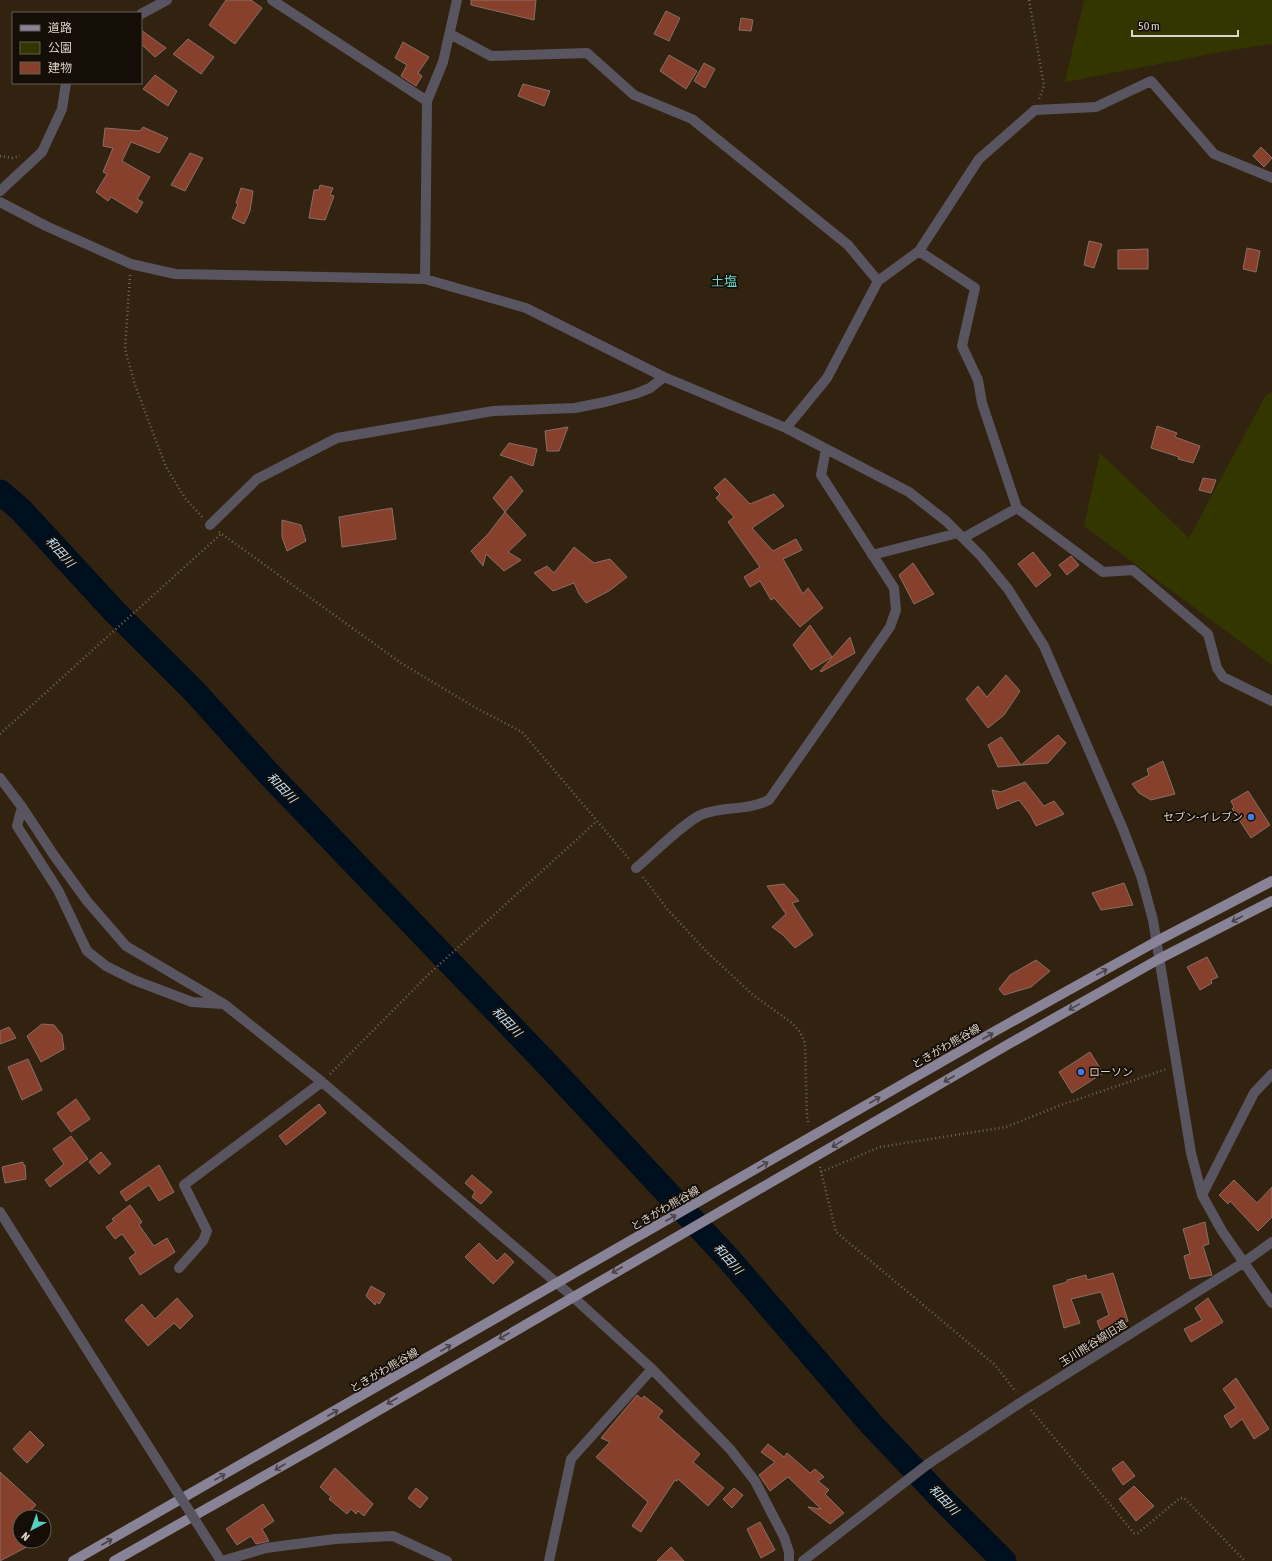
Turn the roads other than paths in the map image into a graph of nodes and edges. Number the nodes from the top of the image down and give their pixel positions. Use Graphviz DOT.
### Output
graph roads {
  1 [pos="167,0"];
  2 [pos="272,0"];
  3 [pos="458,0"];
  4 [pos="142,13"];
  5 [pos="450,34"];
  6 [pos="66,84"];
  7 [pos="428,101"];
  8 [pos="1272,178"];
  9 [pos="0,191"];
  10 [pos="0,202"];
  11 [pos="919,252"];
  12 [pos="425,279"];
  13 [pos="878,281"];
  14 [pos="664,377"];
  15 [pos="786,428"];
  16 [pos="826,449"];
  17 [pos="1017,508"];
  18 [pos="210,525"];
  19 [pos="960,535"];
  20 [pos="872,555"];
  21 [pos="1272,701"];
  22 [pos="0,778"];
  23 [pos="22,807"];
  24 [pos="636,868"];
  25 [pos="1272,881"];
  26 [pos="1272,901"];
  27 [pos="1157,941"];
  28 [pos="1159,960"];
  29 [pos="224,1004"];
  30 [pos="1272,1074"];
  31 [pos="322,1082"];
  32 [pos="1202,1195"];
  33 [pos="0,1212"];
  34 [pos="1272,1242"];
  35 [pos="1243,1264"];
  36 [pos="179,1268"];
  37 [pos="557,1284"];
  38 [pos="572,1296"];
  39 [pos="1272,1303"];
  40 [pos="652,1369"];
  41 [pos="73,1561"];
  42 [pos="114,1561"];
  43 [pos="221,1561"];
  44 [pos="447,1561"];
  45 [pos="549,1561"];
  46 [pos="789,1561"];
  47 [pos="803,1561"];
  1 -- 4 [label="street"];
  2 -- 7 [label="street"];
  3 -- 5 [label="street"];
  5 -- 7 [label="street"];
  5 -- 13 [label="street"];
  6 -- 9 [label="street"];
  7 -- 12 [label="street"];
  8 -- 11 [label="street"];
  10 -- 12 [label="street"];
  11 -- 13 [label="street"];
  11 -- 17 [label="street"];
  12 -- 14 [label="street"];
  13 -- 15 [label="street"];
  14 -- 15 [label="street"];
  14 -- 18 [label="street"];
  15 -- 16 [label="street"];
  16 -- 19 [label="street"];
  16 -- 20 [label="street"];
  17 -- 19 [label="street"];
  17 -- 21 [label="street"];
  19 -- 20 [label="street"];
  19 -- 27 [label="street"];
  20 -- 24 [label="street"];
  22 -- 23 [label="street"];
  23 -- 29 [label="street"];
  23 -- 29 [label="street"];
  25 -- 27 [label="main road, ときがわ熊谷線"];
  26 -- 28 [label="main road, one-way"];
  27 -- 28 [label="street"];
  37 -- 27 [label="main road, ときがわ熊谷線, one-way"];
  28 -- 32 [label="street"];
  28 -- 38 [label="main road, one-way"];
  29 -- 31 [label="street"];
  30 -- 32 [label="street"];
  31 -- 36 [label="street"];
  31 -- 37 [label="street"];
  32 -- 35 [label="street"];
  33 -- 43 [label="street, bridge"];
  34 -- 35 [label="street, 玉川熊谷線旧道"];
  35 -- 39 [label="street"];
  35 -- 47 [label="street, 玉川熊谷線旧道"];
  37 -- 38 [label="street"];
  41 -- 37 [label="main road, ときがわ熊谷線, one-way"];
  38 -- 40 [label="street"];
  38 -- 42 [label="main road, one-way"];
  40 -- 45 [label="street"];
  40 -- 46 [label="street"];
  43 -- 44 [label="street"];
}
